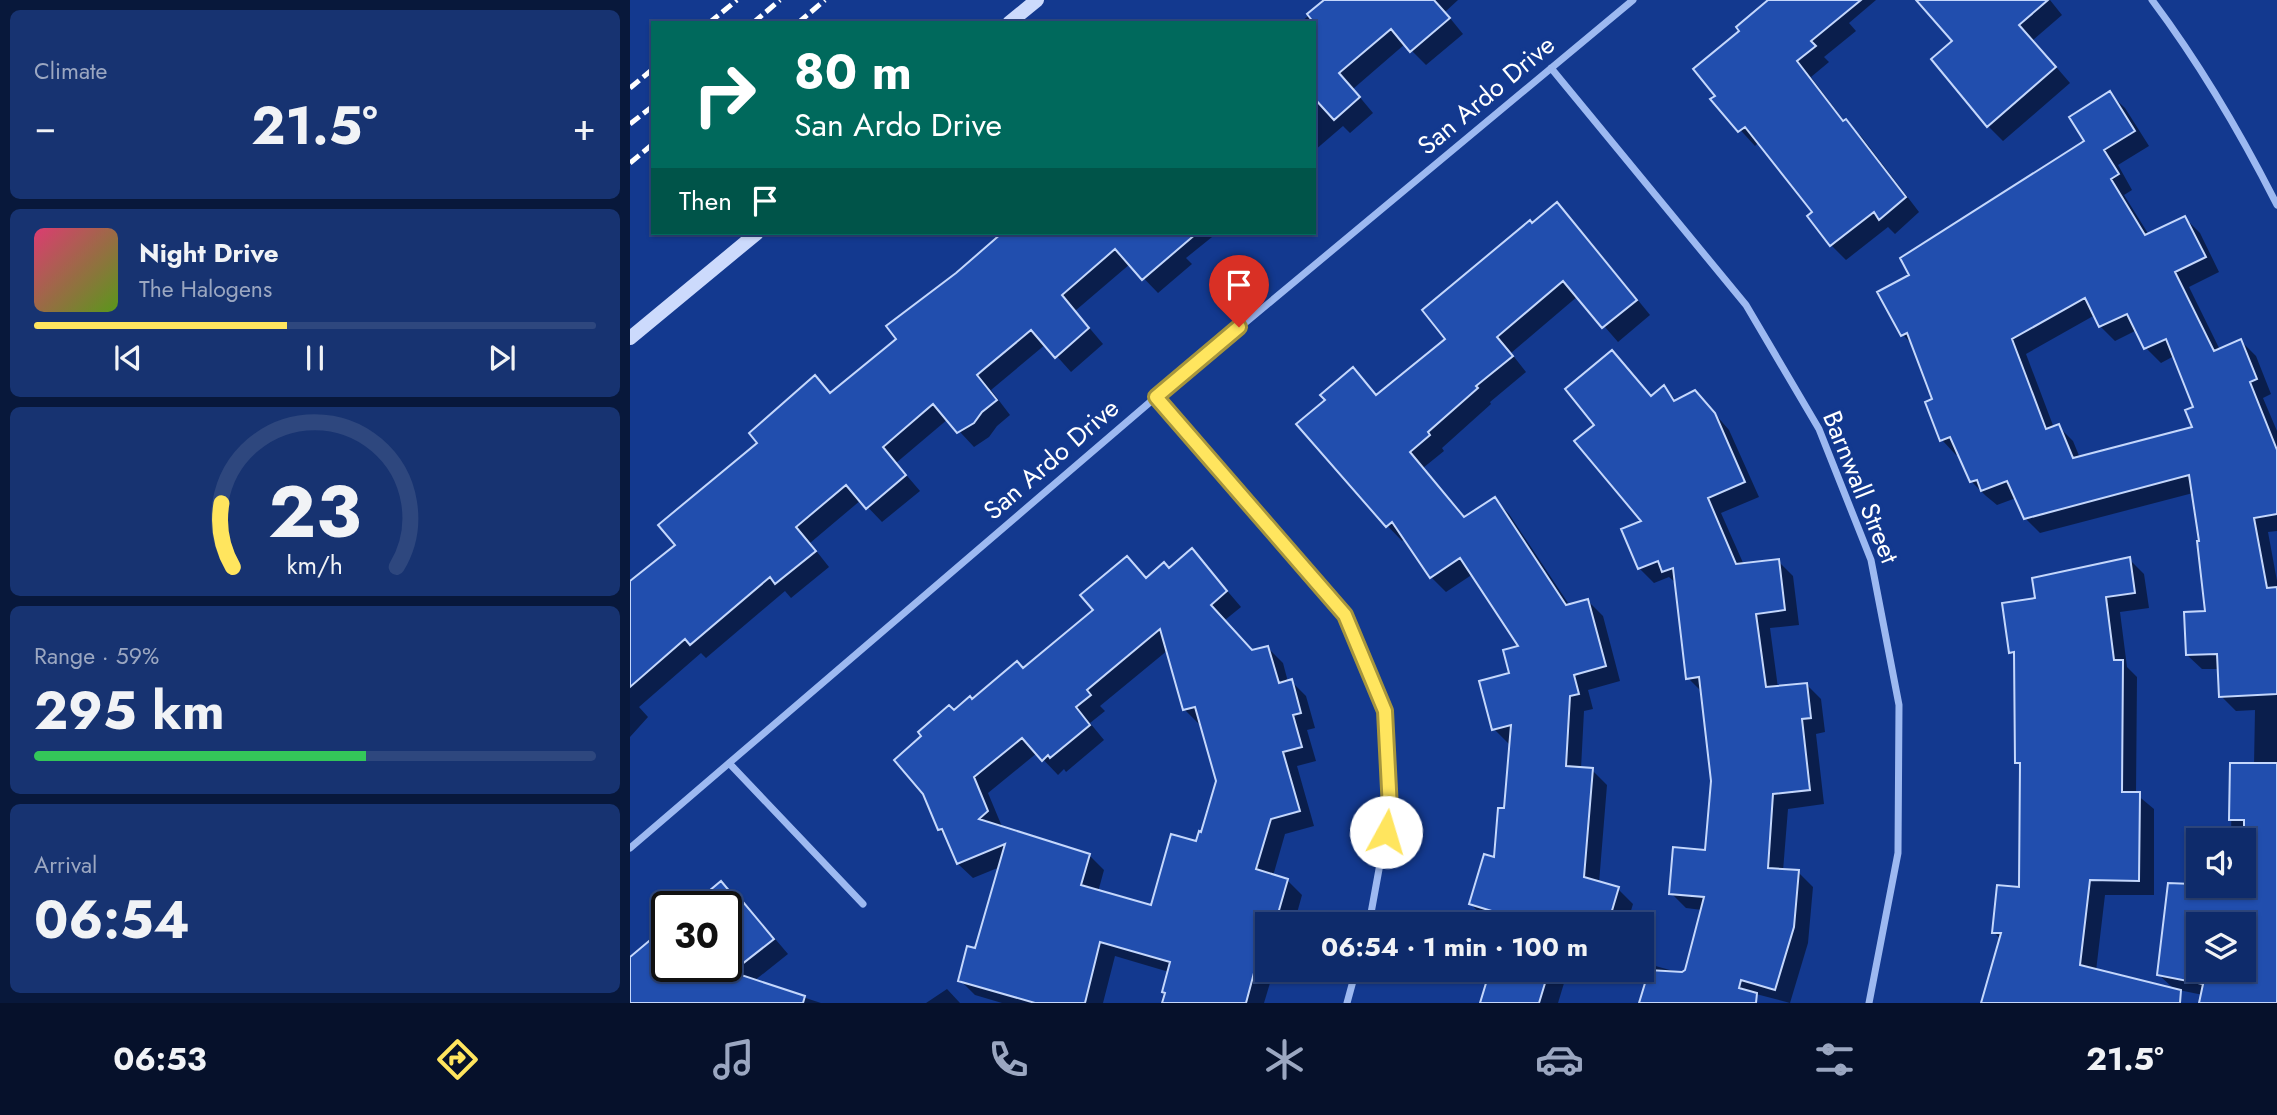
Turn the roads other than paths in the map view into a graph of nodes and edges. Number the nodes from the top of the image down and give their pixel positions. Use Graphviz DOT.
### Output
graph roads {
  1 [pos="1037,0"];
  2 [pos="1633,0"];
  3 [pos="2152,0"];
  4 [pos="1011,21"];
  5 [pos="1550,68"];
  6 [pos="2277,205"];
  7 [pos="755,235"];
  8 [pos="630,338"];
  9 [pos="1156,397"];
  10 [pos="729,763"];
  11 [pos="630,848"];
  12 [pos="863,904"];
  13 [pos="1371,912"];
  14 [pos="1353,982"];
  15 [pos="1347,1003"];
  16 [pos="1869,1003"];
  1 -- 4 [label="main road"];
  2 -- 5 [label="street, San Ardo Drive"];
  3 -- 6 [label="street"];
  5 -- 9 [label="street, San Ardo Drive"];
  5 -- 16 [label="street, Barnwall Street"];
  7 -- 8 [label="main road"];
  9 -- 10 [label="street, San Ardo Drive"];
  9 -- 13 [label="street"];
  10 -- 11 [label="street, San Ardo Drive"];
  10 -- 12 [label="street"];
  14 -- 15 [label="street"];
}
